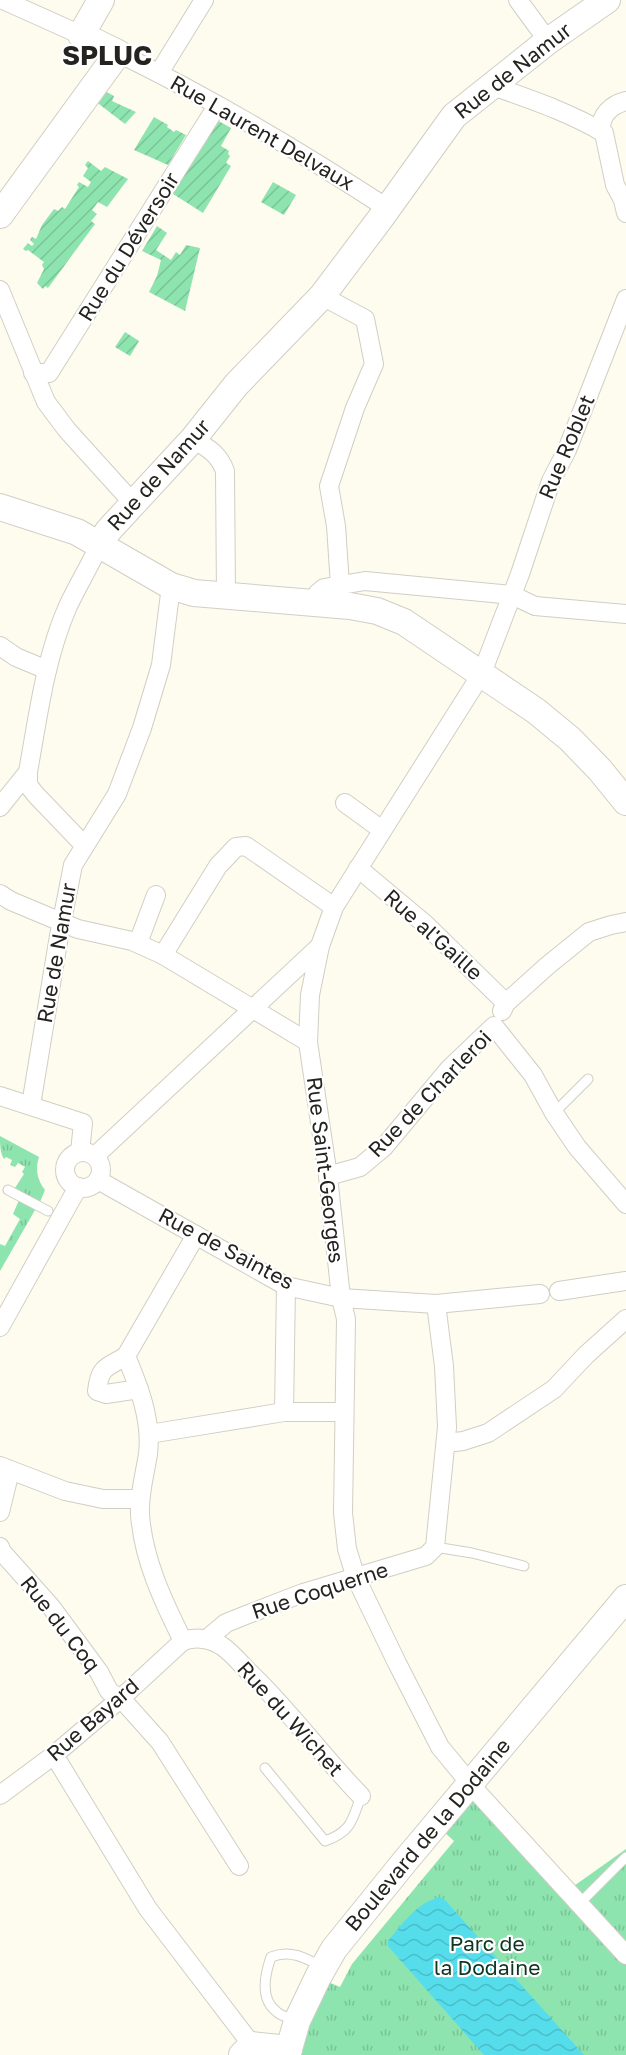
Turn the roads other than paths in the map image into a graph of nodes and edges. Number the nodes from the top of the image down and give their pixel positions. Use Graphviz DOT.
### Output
graph roads {
  1 [pos="3,0"];
  2 [pos="101,0"];
  3 [pos="204,0"];
  4 [pos="518,0"];
  5 [pos="607,0"];
  6 [pos="81,35"];
  7 [pos="548,41"];
  8 [pos="118,53"];
  9 [pos="159,73"];
  10 [pos="490,85"];
  11 [pos="626,101"];
  12 [pos="217,106"];
  13 [pos="601,131"];
  14 [pos="387,208"];
  15 [pos="626,213"];
  16 [pos="0,215"];
  17 [pos="0,290"];
  18 [pos="322,296"];
  19 [pos="626,299"];
  20 [pos="33,373"];
  21 [pos="193,439"];
  22 [pos="134,503"];
  23 [pos="0,507"];
  24 [pos="100,544"];
  25 [pos="340,585"];
  26 [pos="171,586"];
  27 [pos="226,596"];
  28 [pos="512,596"];
  29 [pos="312,603"];
  30 [pos="626,615"];
  31 [pos="0,646"];
  32 [pos="47,670"];
  33 [pos="482,673"];
  34 [pos="28,772"];
  35 [pos="626,802"];
  36 [pos="345,803"];
  37 [pos="0,807"];
  38 [pos="382,830"];
  39 [pos="84,845"];
  40 [pos="358,868"];
  41 [pos="156,895"];
  42 [pos="1,897"];
  43 [pos="334,907"];
  44 [pos="62,922"];
  45 [pos="626,922"];
  46 [pos="138,943"];
  47 [pos="320,946"];
  48 [pos="163,955"];
  49 [pos="506,1002"];
  50 [pos="252,1010"];
  51 [pos="494,1026"];
  52 [pos="308,1042"];
  53 [pos="588,1079"];
  54 [pos="0,1096"];
  55 [pos="31,1105"];
  56 [pos="554,1113"];
  57 [pos="87,1154"];
  58 [pos="328,1176"];
  59 [pos="98,1180"];
  60 [pos="78,1187"];
  61 [pos="8,1190"];
  62 [pos="626,1204"];
  63 [pos="48,1211"];
  64 [pos="196,1235"];
  65 [pos="626,1281"];
  66 [pos="286,1286"];
  67 [pos="559,1291"];
  68 [pos="540,1294"];
  69 [pos="341,1298"];
  70 [pos="436,1304"];
  71 [pos="626,1318"];
  72 [pos="0,1327"];
  73 [pos="126,1356"];
  74 [pos="139,1389"];
  75 [pos="284,1412"];
  76 [pos="344,1412"];
  77 [pos="149,1434"];
  78 [pos="446,1443"];
  79 [pos="5,1468"];
  80 [pos="140,1499"];
  81 [pos="0,1512"];
  82 [pos="0,1547"];
  83 [pos="435,1547"];
  84 [pos="524,1566"];
  85 [pos="356,1578"];
  86 [pos="626,1598"];
  87 [pos="207,1639"];
  88 [pos="183,1641"];
  89 [pos="120,1699"];
  90 [pos="54,1755"];
  91 [pos="265,1768"];
  92 [pos="470,1784"];
  93 [pos="0,1796"];
  94 [pos="362,1796"];
  95 [pos="626,1857"];
  96 [pos="238,1866"];
  97 [pos="579,1904"];
  98 [pos="626,1955"];
  99 [pos="323,1968"];
  100 [pos="297,2021"];
  101 [pos="247,2050"];
  102 [pos="288,2053"];
  1 -- 6 [label="street, Rue Laurent Delvaux"];
  2 -- 6 [label="main road"];
  3 -- 9 [label="street"];
  4 -- 7 [label="street"];
  5 -- 7 [label="main road, Rue de Namur"];
  6 -- 8 [label="main road, Rue Laurent Delvaux"];
  7 -- 10 [label="main road, Rue de Namur"];
  8 -- 9 [label="street, Rue Laurent Delvaux"];
  8 -- 16 [label="main road"];
  9 -- 12 [label="street, Rue Laurent Delvaux"];
  10 -- 13 [label="street"];
  10 -- 14 [label="main road, Rue de Namur"];
  11 -- 13 [label="street"];
  12 -- 14 [label="street, Rue Laurent Delvaux"];
  12 -- 20 [label="street, Rue du Déversoir"];
  13 -- 15 [label="street"];
  14 -- 18 [label="main road, Rue de Namur"];
  17 -- 20 [label="street"];
  18 -- 21 [label="main road, Rue de Namur"];
  18 -- 25 [label="street"];
  19 -- 28 [label="street, Rue Roblet"];
  20 -- 22 [label="street"];
  21 -- 22 [label="main road, Rue de Namur"];
  21 -- 27 [label="street"];
  22 -- 24 [label="main road, Rue de Namur"];
  23 -- 24 [label="main road"];
  24 -- 26 [label="main road"];
  24 -- 32 [label="street, Rue de Namur"];
  25 -- 28 [label="street"];
  25 -- 29 [label="street"];
  26 -- 27 [label="main road"];
  26 -- 39 [label="street, Rue de Namur"];
  27 -- 29 [label="main road"];
  28 -- 30 [label="street"];
  28 -- 33 [label="street, Rue Roblet"];
  29 -- 33 [label="main road"];
  31 -- 32 [label="street"];
  32 -- 34 [label="street, Rue de Namur"];
  33 -- 35 [label="main road"];
  33 -- 38 [label="street, Rue Saint-Georges"];
  34 -- 37 [label="street"];
  34 -- 39 [label="street"];
  36 -- 38 [label="street"];
  38 -- 40 [label="street, Rue Saint-Georges"];
  39 -- 44 [label="street, Rue de Namur"];
  40 -- 43 [label="street, Rue Saint-Georges"];
  40 -- 49 [label="street, Rue al'Gaille"];
  41 -- 46 [label="street"];
  42 -- 44 [label="street"];
  43 -- 47 [label="street, Rue Saint-Georges"];
  43 -- 48 [label="street"];
  44 -- 46 [label="street"];
  44 -- 55 [label="street, Rue de Namur"];
  45 -- 49 [label="street"];
  46 -- 48 [label="street"];
  47 -- 50 [label="street, Rue Saint-Georges"];
  47 -- 52 [label="street, Rue Saint-Georges"];
  48 -- 50 [label="street"];
  49 -- 51 [label="street"];
  50 -- 52 [label="street"];
  50 -- 57 [label="street, Rue Saint-Georges"];
  51 -- 56 [label="street, Rue de Charleroi"];
  51 -- 58 [label="street, Rue de Charleroi"];
  52 -- 58 [label="street, Rue Saint-Georges"];
  53 -- 56 [label="lane"];
  54 -- 55 [label="street"];
  55 -- 57 [label="street"];
  56 -- 62 [label="street, Rue de Charleroi"];
  57 -- 59 [label="street"];
  57 -- 60 [label="street"];
  58 -- 69 [label="street, Rue Saint-Georges"];
  59 -- 60 [label="street"];
  59 -- 64 [label="street, Rue de Saintes"];
  60 -- 72 [label="street"];
  61 -- 63 [label="lane"];
  64 -- 66 [label="street, Rue de Saintes"];
  64 -- 73 [label="street"];
  65 -- 67 [label="street"];
  66 -- 69 [label="street, Rue de Saintes"];
  66 -- 75 [label="street"];
  68 -- 70 [label="street, Rue de Saintes"];
  69 -- 70 [label="street, Rue de Saintes"];
  69 -- 76 [label="street, Rue Saint-Georges"];
  70 -- 78 [label="street"];
  71 -- 78 [label="street"];
  73 -- 74 [label="street"];
  73 -- 74 [label="street"];
  74 -- 77 [label="street"];
  75 -- 76 [label="street"];
  75 -- 77 [label="street"];
  76 -- 85 [label="street, Rue Saint-Georges"];
  77 -- 80 [label="street"];
  78 -- 83 [label="street"];
  79 -- 80 [label="street"];
  79 -- 81 [label="street"];
  80 -- 88 [label="street"];
  82 -- 89 [label="street, Rue du Coq"];
  83 -- 84 [label="lane"];
  83 -- 85 [label="street, Rue Coquerne"];
  85 -- 87 [label="street, Rue Coquerne"];
  85 -- 92 [label="street, Rue Saint-Georges"];
  86 -- 92 [label="main road, Boulevard de la Dodaine"];
  87 -- 88 [label="street"];
  87 -- 94 [label="street, Rue du Wichet"];
  88 -- 89 [label="street, Rue Bayard"];
  89 -- 90 [label="street, Rue Bayard"];
  89 -- 96 [label="street, Rue du Coq"];
  90 -- 93 [label="street, Rue Bayard"];
  90 -- 101 [label="street"];
  91 -- 94 [label="lane"];
  92 -- 97 [label="street, Rue Saint-Georges"];
  92 -- 99 [label="main road, Boulevard de la Dodaine"];
  95 -- 97 [label="lane"];
  97 -- 98 [label="street, Rue Saint-Georges"];
  99 -- 100 [label="main road, Boulevard de la Dodaine"];
  99 -- 100 [label="lane"];
  100 -- 102 [label="main road, Boulevard de la Dodaine"];
  101 -- 102 [label="main road, Boulevard de la Dodaine"];
}
